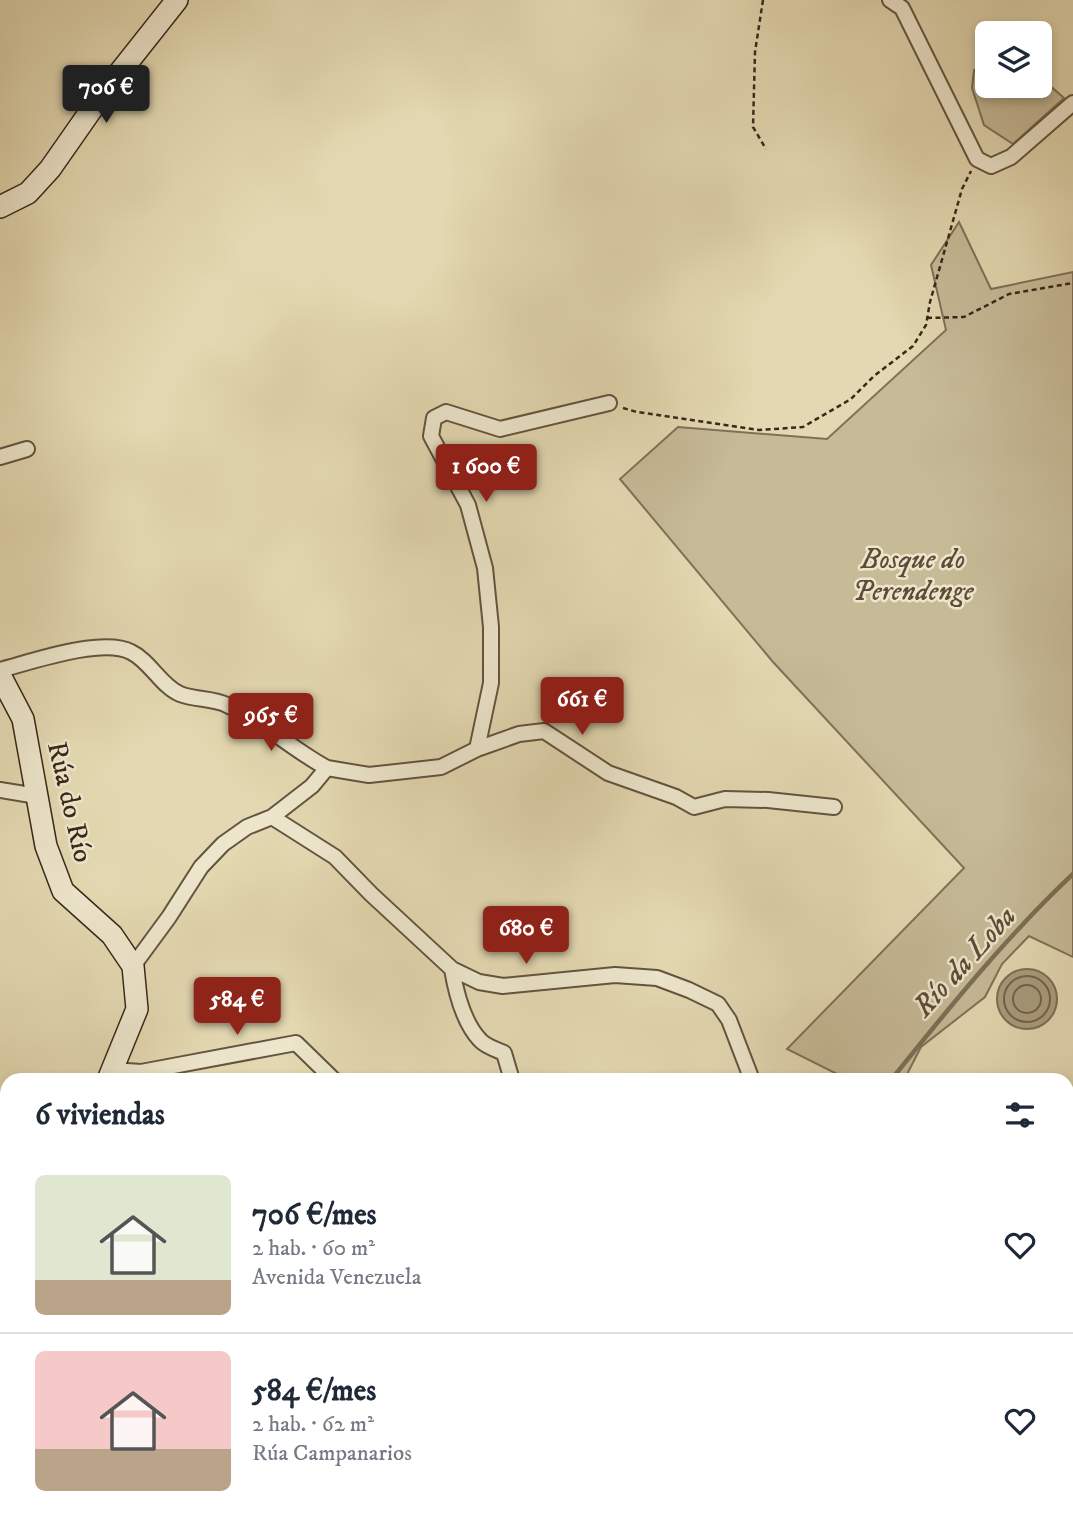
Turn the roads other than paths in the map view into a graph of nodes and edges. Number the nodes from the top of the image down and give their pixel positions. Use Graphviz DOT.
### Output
graph roads {
  1 [pos="177,0"];
  2 [pos="890,0"];
  3 [pos="1073,103"];
  4 [pos="0,207"];
  5 [pos="609,403"];
  6 [pos="27,449"];
  7 [pos="0,457"];
  8 [pos="0,673"];
  9 [pos="477,749"];
  10 [pos="327,768"];
  11 [pos="0,790"];
  12 [pos="37,796"];
  13 [pos="834,807"];
  14 [pos="272,817"];
  15 [pos="133,965"];
  16 [pos="452,969"];
  17 [pos="111,1073"];
  18 [pos="131,1073"];
  19 [pos="327,1073"];
  20 [pos="510,1073"];
  21 [pos="749,1073"];
  1 -- 4 [label="street"];
  2 -- 3 [label="street"];
  5 -- 9 [label="street"];
  6 -- 7 [label="street"];
  8 -- 10 [label="street"];
  8 -- 12 [label="street, Rúa do Río"];
  9 -- 10 [label="street"];
  9 -- 13 [label="street"];
  10 -- 14 [label="street"];
  11 -- 12 [label="street"];
  12 -- 15 [label="street, Rúa do Río"];
  14 -- 15 [label="street"];
  14 -- 16 [label="street"];
  15 -- 17 [label="street"];
  16 -- 20 [label="street"];
  16 -- 21 [label="street"];
  18 -- 19 [label="street"];
}
